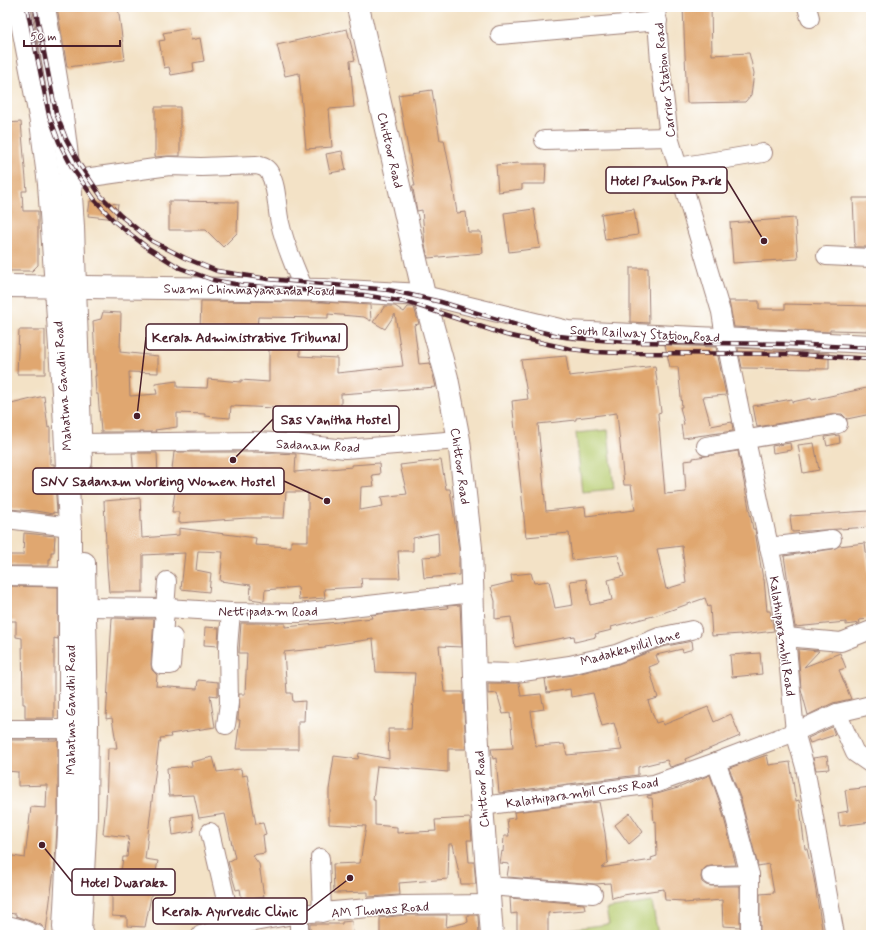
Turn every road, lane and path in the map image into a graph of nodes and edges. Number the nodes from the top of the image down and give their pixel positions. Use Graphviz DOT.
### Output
graph roads {
  1 [pos="19,7"];
  2 [pos="44,7"];
  3 [pos="358,7"];
  4 [pos="657,14"];
  5 [pos="500,35"];
  6 [pos="669,137"];
  7 [pos="544,140"];
  8 [pos="763,153"];
  9 [pos="678,167"];
  10 [pos="70,180"];
  11 [pos="826,256"];
  12 [pos="871,258"];
  13 [pos="7,286"];
  14 [pos="65,287"];
  15 [pos="304,290"];
  16 [pos="424,294"];
  17 [pos="725,337"];
  18 [pos="871,344"];
  19 [pos="838,424"];
  20 [pos="459,440"];
  21 [pos="746,440"];
  22 [pos="81,443"];
  23 [pos="706,446"];
  24 [pos="7,519"];
  25 [pos="70,527"];
  26 [pos="832,539"];
  27 [pos="769,547"];
  28 [pos="7,576"];
  29 [pos="70,577"];
  30 [pos="168,582"];
  31 [pos="473,593"];
  32 [pos="77,606"];
  33 [pos="166,608"];
  34 [pos="231,612"];
  35 [pos="692,630"];
  36 [pos="871,630"];
  37 [pos="786,636"];
  38 [pos="164,637"];
  39 [pos="474,672"];
  40 [pos="871,705"];
  41 [pos="836,712"];
  42 [pos="226,725"];
  43 [pos="70,728"];
  44 [pos="7,729"];
  45 [pos="795,732"];
  46 [pos="716,762"];
  47 [pos="871,764"];
  48 [pos="482,806"];
  49 [pos="210,832"];
  50 [pos="320,858"];
  51 [pos="750,875"];
  52 [pos="711,876"];
  53 [pos="593,894"];
  54 [pos="489,895"];
  55 [pos="322,913"];
  56 [pos="299,914"];
  57 [pos="232,926"];
  58 [pos="15,929"];
  59 [pos="205,934"];
  60 [pos="37,935"];
  61 [pos="65,935"];
  62 [pos="82,935"];
  63 [pos="299,935"];
  64 [pos="492,935"];
  65 [pos="750,935"];
  66 [pos="835,935"];
  1 -- 14 [label="main road, Mahatma Gandhi Road"];
  2 -- 10 [label="main road, Mahatma Gandhi Road"];
  3 -- 16 [label="main road, Chittoor Road"];
  4 -- 5 [label="street"];
  4 -- 6 [label="street, Carrier Station Road"];
  6 -- 7 [label="street"];
  6 -- 9 [label="street, Carrier Station Road"];
  8 -- 9 [label="street"];
  9 -- 17 [label="street, Carrier Station Road"];
  10 -- 14 [label="main road, Mahatma Gandhi Road"];
  10 -- 15 [label="street"];
  11 -- 12 [label="street"];
  13 -- 14 [label="main road, Swami Chinmayananda Road"];
  14 -- 15 [label="main road, Swami Chinmayananda Road"];
  14 -- 22 [label="main road, Mahatma Gandhi Road"];
  14 -- 25 [label="main road, Mahatma Gandhi Road"];
  15 -- 16 [label="main road, Swami Chinmayananda Road"];
  16 -- 17 [label="street, South Railway Station Road"];
  16 -- 20 [label="main road, Chittoor Road"];
  17 -- 18 [label="street, South Railway Station Road"];
  17 -- 21 [label="street, Kalathiparambil Road"];
  19 -- 21 [label="street"];
  20 -- 22 [label="street, Sadanam Road"];
  20 -- 31 [label="main road, Chittoor Road"];
  21 -- 23 [label="street"];
  21 -- 27 [label="street, Kalathiparambil Road"];
  22 -- 32 [label="main road, Mahatma Gandhi Road"];
  24 -- 25 [label="street"];
  25 -- 29 [label="main road, Mahatma Gandhi Road"];
  26 -- 27 [label="street"];
  27 -- 37 [label="street, Kalathiparambil Road"];
  28 -- 29 [label="street"];
  29 -- 32 [label="main road, Mahatma Gandhi Road"];
  30 -- 33 [label="street"];
  31 -- 34 [label="street, Nettipadam Road"];
  31 -- 39 [label="main road, Chittoor Road"];
  32 -- 33 [label="street, Nettipadam Road"];
  32 -- 43 [label="main road, Mahatma Gandhi Road"];
  32 -- 62 [label="main road, Mahatma Gandhi Road"];
  33 -- 34 [label="street, Nettipadam Road"];
  33 -- 38 [label="street"];
  34 -- 42 [label="street"];
  35 -- 39 [label="street, Madakkapillil lane"];
  36 -- 37 [label="street"];
  37 -- 45 [label="street, Kalathiparambil Road"];
  39 -- 48 [label="main road, Chittoor Road"];
  40 -- 41 [label="street, Kalathiparambil Cross Road"];
  41 -- 45 [label="street, Kalathiparambil Cross Road"];
  41 -- 47 [label="street"];
  43 -- 44 [label="street"];
  43 -- 61 [label="main road, Mahatma Gandhi Road"];
  45 -- 46 [label="street, Kalathiparambil Cross Road"];
  45 -- 66 [label="street, Kalathiparambil Road"];
  46 -- 48 [label="street, Kalathiparambil Cross Road"];
  46 -- 51 [label="street"];
  48 -- 54 [label="main road, Chittoor Road"];
  49 -- 57 [label="street"];
  50 -- 55 [label="street"];
  51 -- 52 [label="street"];
  51 -- 65 [label="street"];
  53 -- 54 [label="street, AM Thomas Road"];
  54 -- 55 [label="street, AM Thomas Road"];
  54 -- 64 [label="main road, Chittoor Road"];
  55 -- 56 [label="street, AM Thomas Road"];
  56 -- 57 [label="street, AM Thomas Road"];
  56 -- 63 [label="street"];
  57 -- 59 [label="street, AM Thomas Road"];
  58 -- 60 [label="street"];
}
